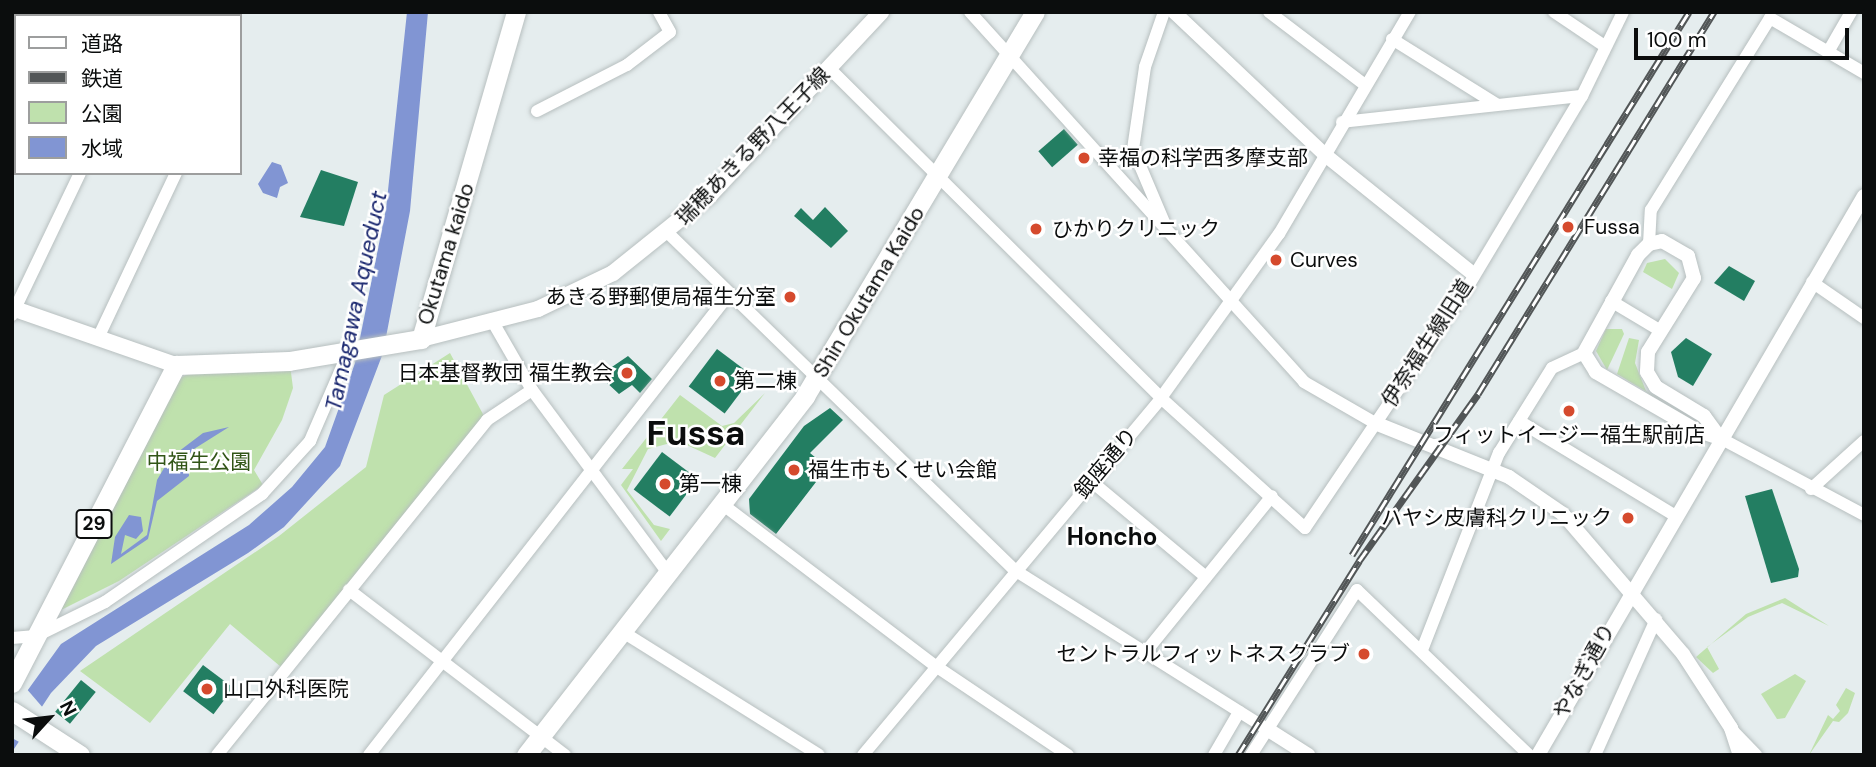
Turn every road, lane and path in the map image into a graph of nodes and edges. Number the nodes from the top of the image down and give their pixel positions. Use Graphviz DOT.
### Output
graph roads {
  1 [pos="516,12"];
  2 [pos="659,12"];
  3 [pos="881,12"];
  4 [pos="970,12"];
  5 [pos="1035,12"];
  6 [pos="1164,12"];
  7 [pos="1174,12"];
  8 [pos="1269,12"];
  9 [pos="1410,12"];
  10 [pos="1554,12"];
  11 [pos="1623,12"];
  12 [pos="1851,12"];
  13 [pos="1769,15"];
  14 [pos="1392,39"];
  15 [pos="1603,45"];
  16 [pos="1828,52"];
  17 [pos="1010,55"];
  18 [pos="828,68"];
  19 [pos="1864,73"];
  20 [pos="1365,85"];
  21 [pos="1582,96"];
  22 [pos="1496,104"];
  23 [pos="537,111"];
  24 [pos="1342,122"];
  25 [pos="1324,154"];
  26 [pos="1140,169"];
  27 [pos="79,175"];
  28 [pos="175,175"];
  29 [pos="938,177"];
  30 [pos="1125,181"];
  31 [pos="1864,196"];
  32 [pos="1168,229"];
  33 [pos="668,233"];
  34 [pos="1649,244"];
  35 [pos="1473,274"];
  36 [pos="1812,282"];
  37 [pos="730,293"];
  38 [pos="1611,301"];
  39 [pos="1229,302"];
  40 [pos="13,311"];
  41 [pos="1864,318"];
  42 [pos="494,324"];
  43 [pos="1661,331"];
  44 [pos="98,338"];
  45 [pos="421,339"];
  46 [pos="349,351"];
  47 [pos="1584,353"];
  48 [pos="176,365"];
  49 [pos="817,378"];
  50 [pos="532,390"];
  51 [pos="1161,398"];
  52 [pos="1519,421"];
  53 [pos="1375,423"];
  54 [pos="1720,438"];
  55 [pos="1864,441"];
  56 [pos="1491,471"];
  57 [pos="591,472"];
  58 [pos="1091,481"];
  59 [pos="1811,489"];
  60 [pos="1272,496"];
  61 [pos="722,504"];
  62 [pos="1674,515"];
  63 [pos="1864,515"];
  64 [pos="1016,571"];
  65 [pos="668,573"];
  66 [pos="1206,577"];
  67 [pos="1631,588"];
  68 [pos="349,590"];
  69 [pos="1656,619"];
  70 [pos="622,632"];
  71 [pos="36,636"];
  72 [pos="12,638"];
  73 [pos="1422,650"];
  74 [pos="1144,654"];
  75 [pos="442,662"];
  76 [pos="937,667"];
  77 [pos="12,683"];
  78 [pos="12,711"];
  79 [pos="1239,712"];
  80 [pos="1267,729"];
  81 [pos="1731,729"];
  82 [pos="539,738"];
  83 [pos="72,752"];
  84 [pos="217,755"];
  85 [pos="369,755"];
  86 [pos="526,755"];
  87 [pos="565,755"];
  88 [pos="819,755"];
  89 [pos="863,755"];
  90 [pos="1068,755"];
  91 [pos="1214,755"];
  92 [pos="1251,755"];
  93 [pos="1308,755"];
  94 [pos="1529,755"];
  95 [pos="1538,755"];
  96 [pos="1595,755"];
  97 [pos="1740,755"];
  98 [pos="1756,755"];
  1 -- 45 [label="main road, Okutama kaido"];
  2 -- 23 [label="street"];
  3 -- 18 [label="main road, 瑞穂あきる野八王子線"];
  4 -- 17 [label="street"];
  5 -- 17 [label="main road, Shin Okutama Kaido"];
  6 -- 26 [label="street"];
  7 -- 25 [label="street, 伊奈福生線旧道"];
  8 -- 20 [label="street"];
  9 -- 14 [label="street, 銀座通り"];
  10 -- 15 [label="street"];
  11 -- 15 [label="street"];
  12 -- 16 [label="street"];
  13 -- 16 [label="street"];
  13 -- 34 [label="street"];
  14 -- 20 [label="street, 銀座通り"];
  14 -- 22 [label="street"];
  15 -- 21 [label="street"];
  16 -- 19 [label="street"];
  17 -- 29 [label="main road, Shin Okutama Kaido"];
  17 -- 30 [label="street"];
  18 -- 29 [label="street"];
  18 -- 33 [label="main road, 瑞穂あきる野八王子線"];
  20 -- 24 [label="street, 銀座通り"];
  21 -- 22 [label="street"];
  21 -- 35 [label="street"];
  22 -- 24 [label="street"];
  24 -- 25 [label="street, 銀座通り"];
  25 -- 35 [label="street, 伊奈福生線旧道"];
  25 -- 39 [label="street, 銀座通り"];
  26 -- 30 [label="street"];
  26 -- 32 [label="street"];
  27 -- 40 [label="street"];
  28 -- 44 [label="street"];
  29 -- 49 [label="main road, Shin Okutama Kaido"];
  29 -- 51 [label="street"];
  30 -- 32 [label="street"];
  31 -- 36 [label="street, やなぎ通り"];
  32 -- 39 [label="street"];
  33 -- 37 [label="street"];
  33 -- 42 [label="main road, 瑞穂あきる野八王子線"];
  34 -- 38 [label="street"];
  34 -- 43 [label="street"];
  35 -- 53 [label="street, 伊奈福生線旧道"];
  36 -- 41 [label="street"];
  36 -- 54 [label="street, やなぎ通り"];
  37 -- 49 [label="street"];
  37 -- 57 [label="street"];
  38 -- 43 [label="street"];
  38 -- 47 [label="street"];
  39 -- 51 [label="street, 銀座通り"];
  39 -- 53 [label="street"];
  40 -- 44 [label="main road"];
  42 -- 45 [label="main road, 瑞穂あきる野八王子線"];
  42 -- 50 [label="street"];
  43 -- 54 [label="street"];
  44 -- 48 [label="main road"];
  45 -- 46 [label="main road, Okutama kaido"];
  46 -- 48 [label="main road, Okutama kaido"];
  46 -- 71 [label="street"];
  47 -- 52 [label="street"];
  47 -- 54 [label="street"];
  48 -- 71 [label="main road, 29"];
  49 -- 61 [label="main road, Shin Okutama Kaido"];
  49 -- 64 [label="street"];
  50 -- 57 [label="street"];
  50 -- 68 [label="street"];
  51 -- 58 [label="street, 銀座通り"];
  51 -- 60 [label="street"];
  52 -- 56 [label="street"];
  52 -- 62 [label="street"];
  53 -- 56 [label="street, 伊奈福生線旧道"];
  53 -- 60 [label="street"];
  54 -- 59 [label="street"];
  54 -- 62 [label="street, やなぎ通り"];
  55 -- 59 [label="street"];
  56 -- 67 [label="street, 伊奈福生線旧道"];
  56 -- 73 [label="street"];
  57 -- 65 [label="street"];
  57 -- 75 [label="street"];
  58 -- 64 [label="street, 銀座通り"];
  58 -- 66 [label="street"];
  59 -- 63 [label="street"];
  60 -- 66 [label="street"];
  61 -- 65 [label="main road, Shin Okutama Kaido"];
  61 -- 76 [label="street"];
  62 -- 67 [label="street, やなぎ通り"];
  64 -- 74 [label="street"];
  64 -- 76 [label="street, 銀座通り"];
  65 -- 70 [label="main road, Shin Okutama Kaido"];
  66 -- 74 [label="street"];
  67 -- 69 [label="street, 伊奈福生線旧道"];
  67 -- 95 [label="street, やなぎ通り"];
  68 -- 75 [label="street"];
  68 -- 84 [label="street"];
  69 -- 81 [label="street, 伊奈福生線旧道"];
  69 -- 96 [label="street"];
  70 -- 82 [label="main road, Shin Okutama Kaido"];
  70 -- 88 [label="street"];
  71 -- 72 [label="street"];
  71 -- 77 [label="main road, 29"];
  73 -- 80 [label="street"];
  73 -- 94 [label="street"];
  74 -- 79 [label="street"];
  75 -- 82 [label="street"];
  75 -- 85 [label="street"];
  76 -- 89 [label="street, 銀座通り"];
  76 -- 90 [label="street"];
  78 -- 83 [label="main road"];
  79 -- 80 [label="street"];
  79 -- 91 [label="street"];
  80 -- 92 [label="street"];
  80 -- 93 [label="street"];
  81 -- 97 [label="street, 伊奈福生線旧道"];
  81 -- 98 [label="street"];
  82 -- 86 [label="main road, Shin Okutama Kaido"];
  82 -- 87 [label="street"];
}
